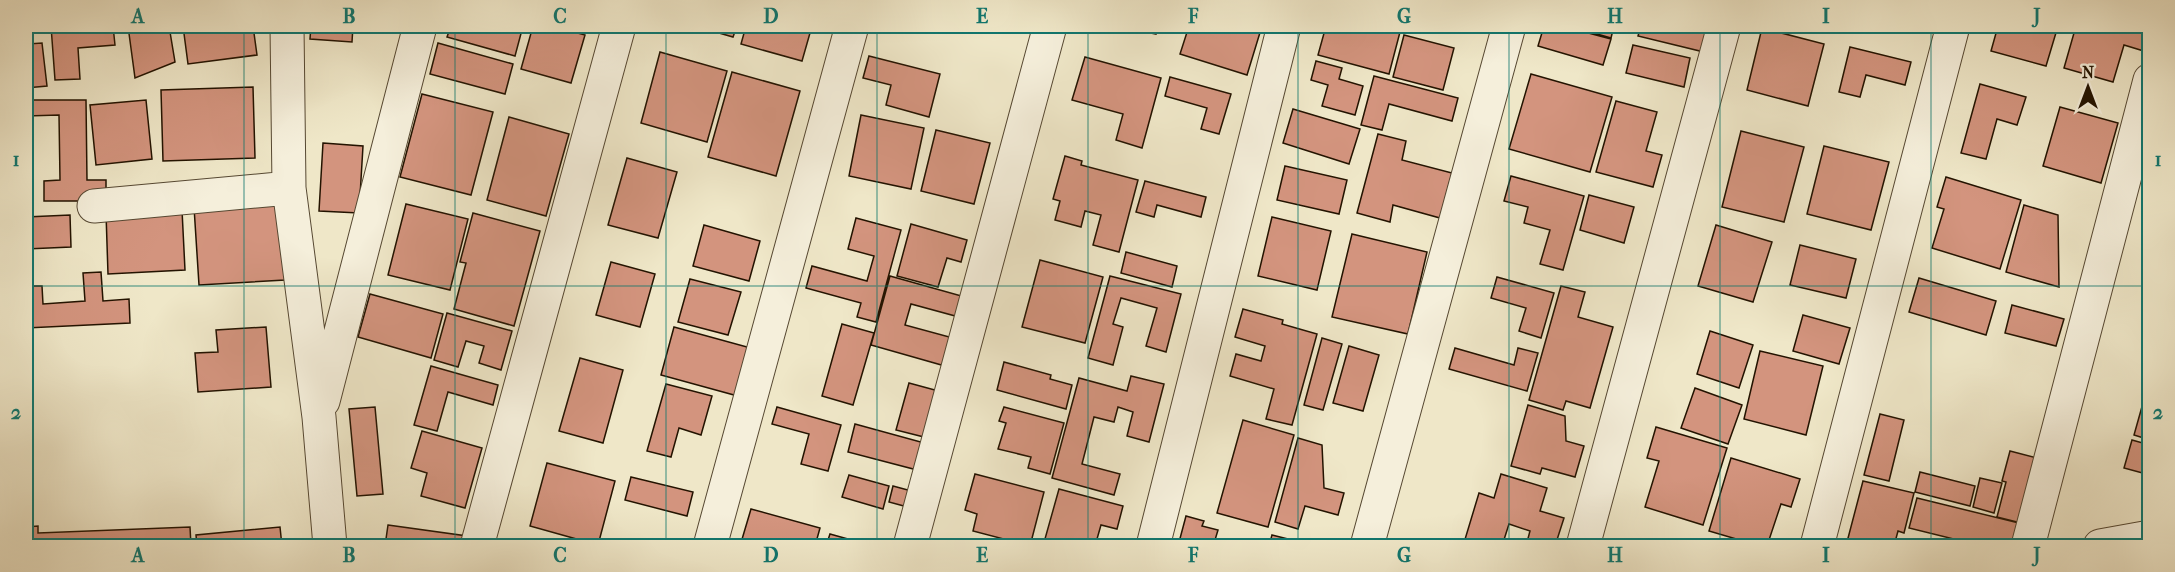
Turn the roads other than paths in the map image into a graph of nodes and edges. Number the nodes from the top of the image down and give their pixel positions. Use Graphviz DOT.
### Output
graph roads {
  1 [pos="287,26"];
  2 [pos="420,26"];
  3 [pos="620,26"];
  4 [pos="852,26"];
  5 [pos="1050,26"];
  6 [pos="1284,26"];
  7 [pos="1509,26"];
  8 [pos="1724,26"];
  9 [pos="1953,26"];
  10 [pos="2150,80"];
  11 [pos="289,188"];
  12 [pos="94,206"];
  13 [pos="319,417"];
  14 [pos="2150,537"];
  15 [pos="330,546"];
  16 [pos="477,546"];
  17 [pos="710,546"];
  18 [pos="910,546"];
  19 [pos="1153,546"];
  20 [pos="1367,546"];
  21 [pos="1583,546"];
  22 [pos="1816,546"];
  23 [pos="2028,546"];
  24 [pos="2100,546"];
  1 -- 11 [label="street"];
  2 -- 13 [label="street"];
  3 -- 16 [label="street"];
  4 -- 17 [label="street"];
  5 -- 18 [label="street"];
  6 -- 19 [label="street"];
  7 -- 20 [label="street"];
  8 -- 21 [label="street"];
  9 -- 22 [label="street"];
  10 -- 23 [label="street"];
  11 -- 12 [label="street"];
  11 -- 13 [label="street"];
  13 -- 15 [label="street"];
  14 -- 24 [label="street"];
}
